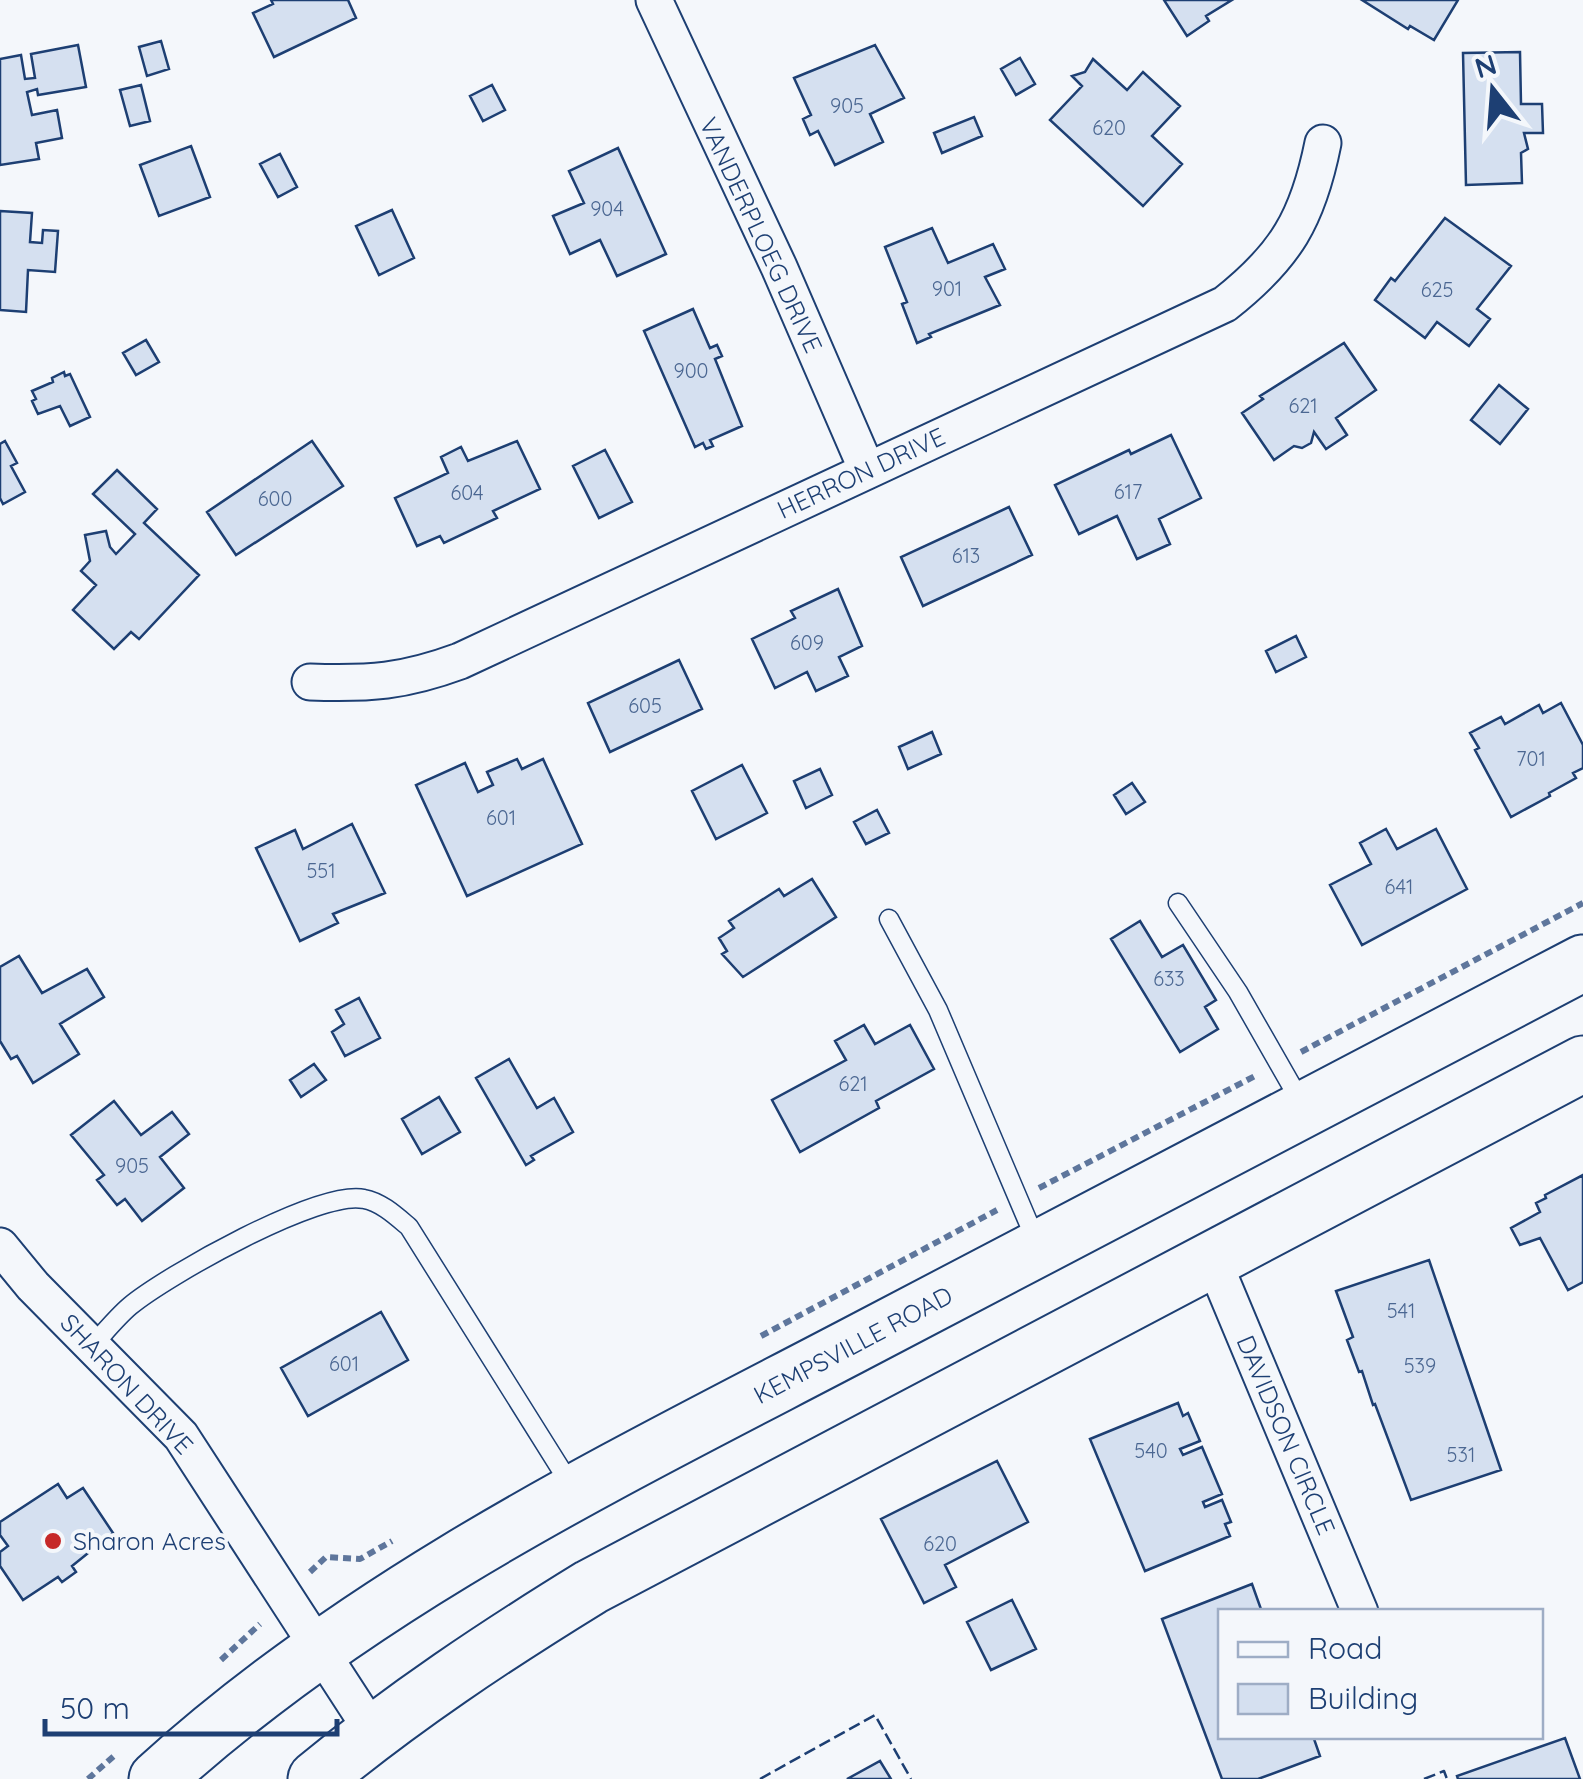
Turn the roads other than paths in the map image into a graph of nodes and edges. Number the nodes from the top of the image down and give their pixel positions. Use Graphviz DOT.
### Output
graph roads {
  1 [pos="654,0"];
  2 [pos="1323,143"];
  3 [pos="867,470"];
  4 [pos="310,682"];
  5 [pos="1178,903"];
  6 [pos="889,919"];
  7 [pos="1583,963"];
  8 [pos="1583,1064"];
  9 [pos="1304,1109"];
  10 [pos="0,1246"];
  11 [pos="1039,1248"];
  12 [pos="1212,1258"];
  13 [pos="93,1345"];
  14 [pos="575,1491"];
  15 [pos="1359,1609"];
  16 [pos="319,1649"];
  17 [pos="373,1732"];
  18 [pos="157,1779"];
  19 [pos="316,1779"];
  1 -- 3 [label="street, VANDERPLOEG DRIVE"];
  2 -- 3 [label="street, HERRON DRIVE"];
  3 -- 4 [label="street, HERRON DRIVE"];
  5 -- 9 [label="lane"];
  6 -- 11 [label="lane"];
  7 -- 9 [label="main road, KEMPSVILLE ROAD"];
  8 -- 12 [label="main road"];
  9 -- 11 [label="main road, KEMPSVILLE ROAD"];
  10 -- 13 [label="street, SHARON DRIVE"];
  11 -- 14 [label="main road, KEMPSVILLE ROAD"];
  12 -- 15 [label="street, DAVIDSON CIRCLE"];
  12 -- 17 [label="main road"];
  13 -- 14 [label="lane"];
  13 -- 16 [label="street, SHARON DRIVE"];
  14 -- 16 [label="main road, KEMPSVILLE ROAD"];
  16 -- 17 [label="street, SHARON DRIVE"];
  16 -- 18 [label="main road, KEMPSVILLE ROAD"];
  17 -- 19 [label="main road"];
}
